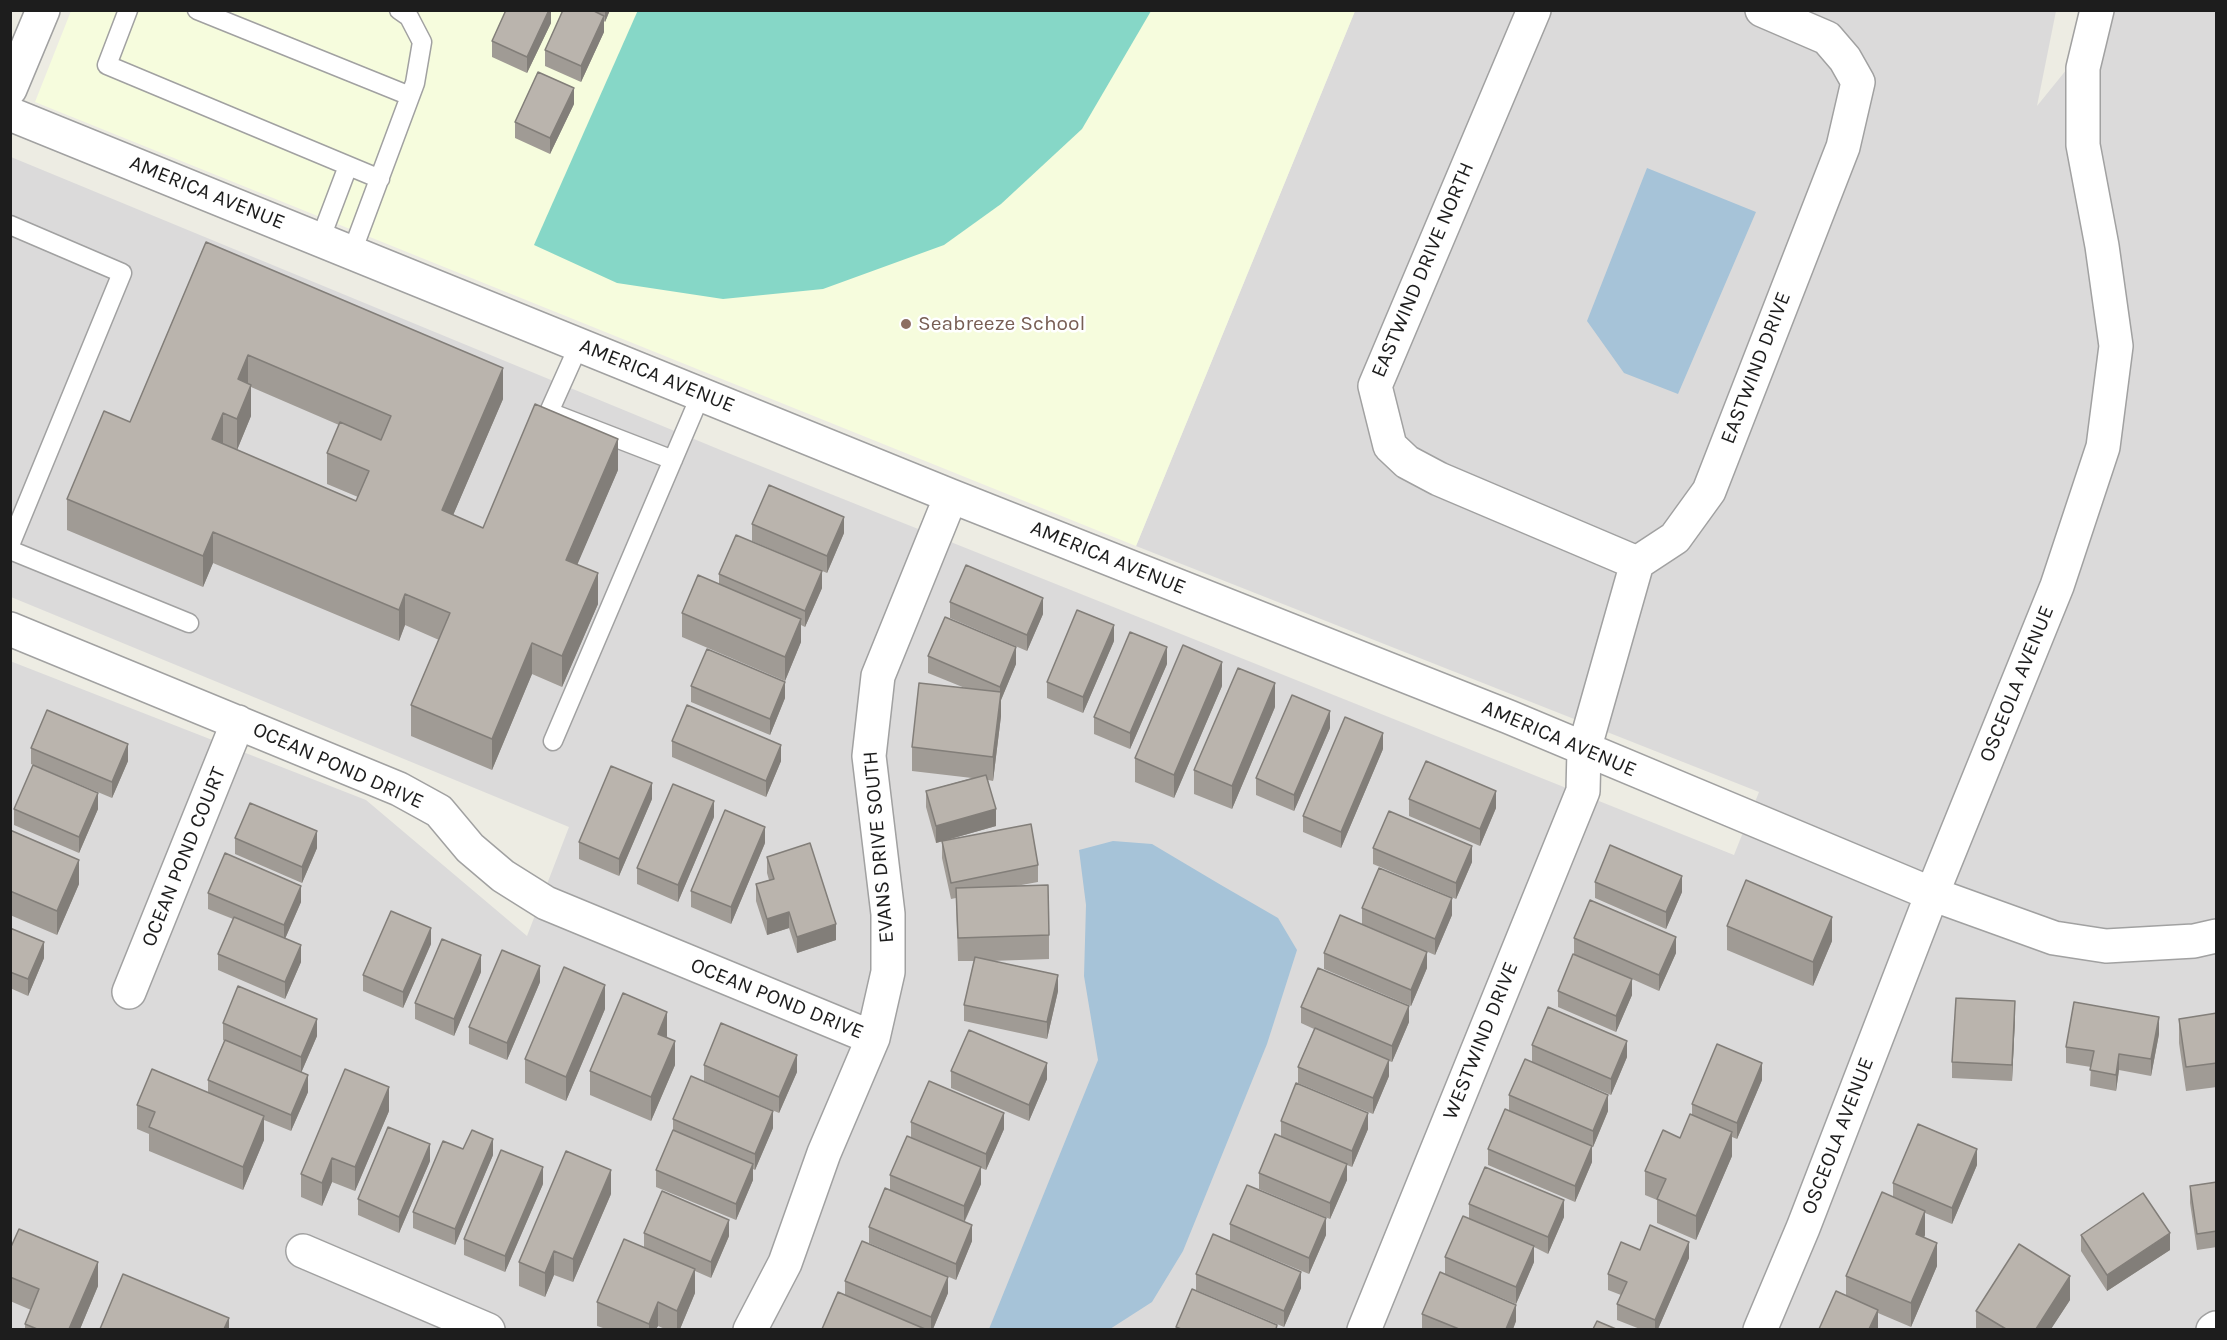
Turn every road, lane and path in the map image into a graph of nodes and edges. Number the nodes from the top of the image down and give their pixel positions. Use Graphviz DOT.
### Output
graph roads {
  1 [pos="43,10"];
  2 [pos="128,10"];
  3 [pos="197,10"];
  4 [pos="399,10"];
  5 [pos="1534,10"];
  6 [pos="1762,10"];
  7 [pos="2097,10"];
  8 [pos="10,89"];
  9 [pos="410,96"];
  10 [pos="10,114"];
  11 [pos="348,166"];
  12 [pos="380,179"];
  13 [pos="10,225"];
  14 [pos="320,240"];
  15 [pos="352,252"];
  16 [pos="579,345"];
  17 [pos="701,394"];
  18 [pos="673,460"];
  19 [pos="951,496"];
  20 [pos="10,548"];
  21 [pos="1637,562"];
  22 [pos="189,623"];
  23 [pos="10,629"];
  24 [pos="238,722"];
  25 [pos="553,741"];
  26 [pos="1584,750"];
  27 [pos="1932,894"];
  28 [pos="2217,936"];
  29 [pos="129,992"];
  30 [pos="873,1038"];
  31 [pos="303,1251"];
  32 [pos="488,1329"];
  33 [pos="750,1329"];
  34 [pos="1364,1329"];
  35 [pos="1760,1329"];
  1 -- 8 [label="street"];
  2 -- 11 [label="lane"];
  3 -- 9 [label="lane"];
  4 -- 9 [label="lane"];
  5 -- 21 [label="street, EASTWIND DRIVE NORTH"];
  6 -- 21 [label="street, EASTWIND DRIVE"];
  7 -- 27 [label="street, OSCEOLA AVENUE"];
  9 -- 12 [label="lane"];
  10 -- 14 [label="street, AMERICA AVENUE"];
  11 -- 12 [label="lane"];
  11 -- 14 [label="lane"];
  12 -- 15 [label="lane"];
  13 -- 20 [label="lane"];
  14 -- 15 [label="street, AMERICA AVENUE"];
  15 -- 16 [label="street, AMERICA AVENUE"];
  16 -- 17 [label="street, AMERICA AVENUE"];
  16 -- 18 [label="lane"];
  17 -- 18 [label="lane"];
  17 -- 19 [label="street, AMERICA AVENUE"];
  18 -- 25 [label="lane"];
  19 -- 26 [label="street, AMERICA AVENUE"];
  19 -- 30 [label="street, EVANS DRIVE SOUTH"];
  20 -- 22 [label="lane"];
  21 -- 26 [label="street"];
  23 -- 24 [label="street, OCEAN POND DRIVE"];
  24 -- 29 [label="street, OCEAN POND COURT"];
  24 -- 30 [label="street, OCEAN POND DRIVE"];
  26 -- 27 [label="street, AMERICA AVENUE"];
  26 -- 34 [label="street, WESTWIND DRIVE"];
  27 -- 28 [label="street, AMERICA AVENUE"];
  27 -- 35 [label="street, OSCEOLA AVENUE"];
  30 -- 33 [label="street, EVANS DRIVE SOUTH"];
  31 -- 32 [label="street"];
}
